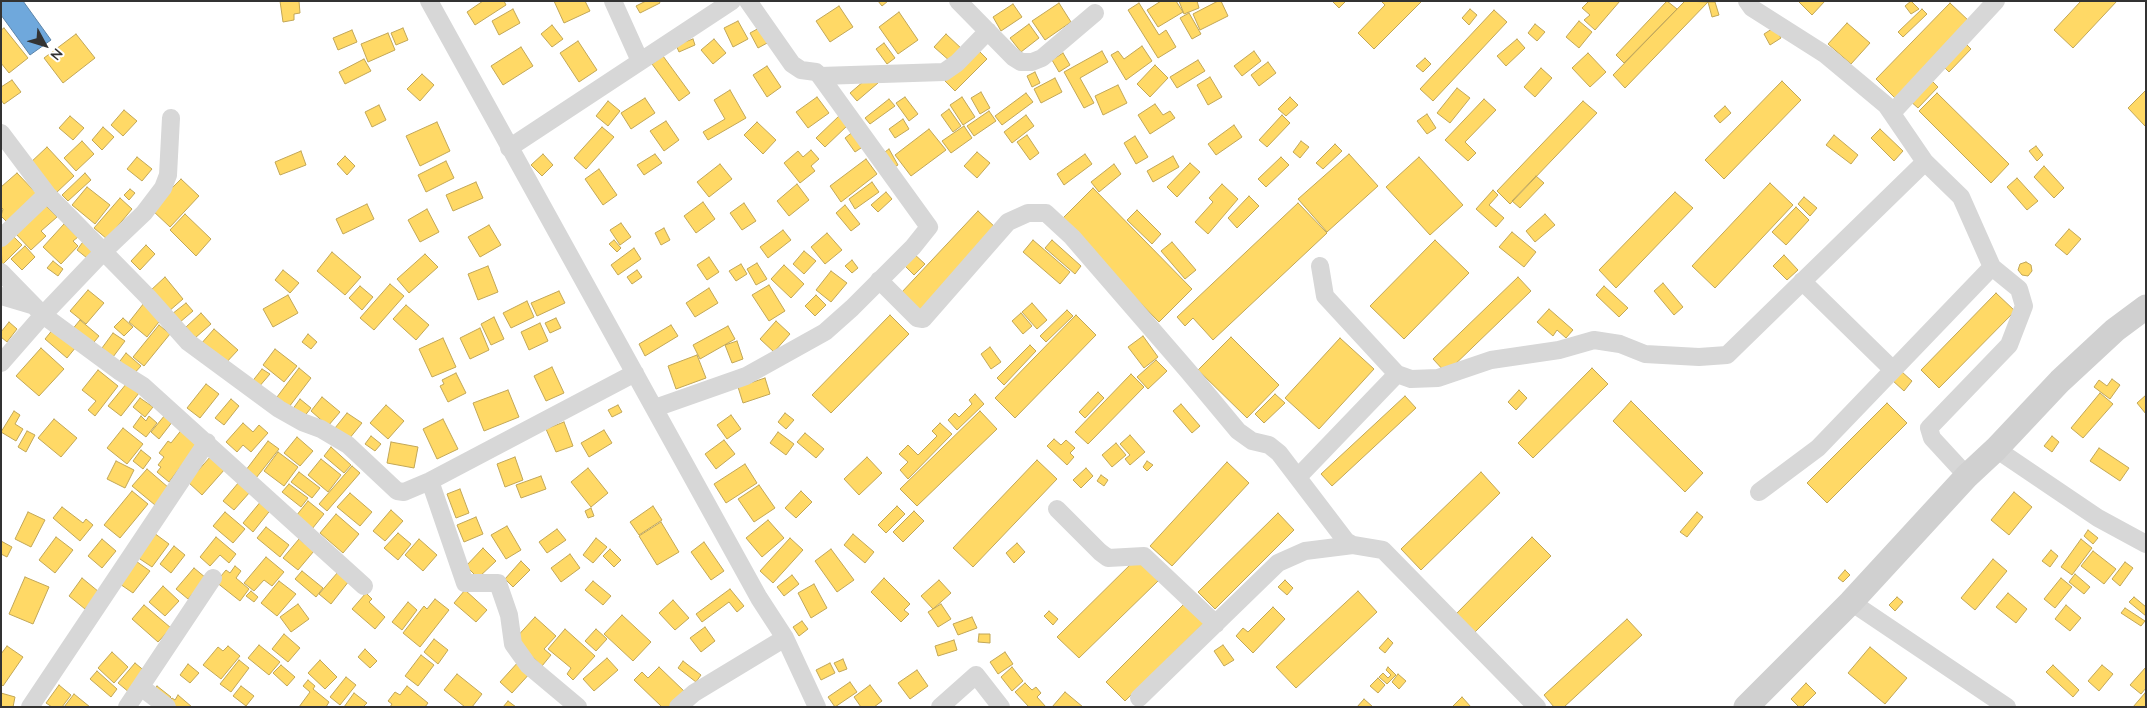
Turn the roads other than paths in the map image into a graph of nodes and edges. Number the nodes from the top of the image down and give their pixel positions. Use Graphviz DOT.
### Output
graph roads {
  1 [pos="429,1"];
  2 [pos="614,1"];
  3 [pos="732,1"];
  4 [pos="748,1"];
  5 [pos="958,1"];
  6 [pos="1747,1"];
  7 [pos="1996,1"];
  8 [pos="1095,13"];
  9 [pos="988,31"];
  10 [pos="640,61"];
  11 [pos="820,76"];
  12 [pos="1892,113"];
  13 [pos="172,118"];
  14 [pos="1,133"];
  15 [pos="509,148"];
  16 [pos="1925,162"];
  17 [pos="47,194"];
  18 [pos="1,238"];
  19 [pos="104,251"];
  20 [pos="1320,266"];
  21 [pos="1992,267"];
  22 [pos="1,272"];
  23 [pos="879,280"];
  24 [pos="1802,281"];
  25 [pos="1,296"];
  26 [pos="2146,307"];
  27 [pos="38,310"];
  28 [pos="1,363"];
  29 [pos="1894,370"];
  30 [pos="635,373"];
  31 [pos="1397,374"];
  32 [pos="656,408"];
  33 [pos="207,442"];
  34 [pos="1996,449"];
  35 [pos="1967,476"];
  36 [pos="1298,477"];
  37 [pos="430,481"];
  38 [pos="1759,492"];
  39 [pos="1057,510"];
  40 [pos="2146,544"];
  41 [pos="1353,545"];
  42 [pos="213,578"];
  43 [pos="364,586"];
  44 [pos="1851,602"];
  45 [pos="1216,624"];
  46 [pos="785,638"];
  47 [pos="141,687"];
  48 [pos="1139,698"];
  49 [pos="30,707"];
  50 [pos="127,707"];
  51 [pos="167,707"];
  52 [pos="578,707"];
  53 [pos="678,707"];
  54 [pos="817,707"];
  55 [pos="940,707"];
  56 [pos="1001,707"];
  57 [pos="1537,707"];
  58 [pos="1746,707"];
  59 [pos="2007,707"];
  1 -- 15 [label="street"];
  2 -- 10 [label="street"];
  3 -- 10 [label="street"];
  4 -- 11 [label="street"];
  5 -- 9 [label="street"];
  6 -- 12 [label="street"];
  7 -- 12 [label="street"];
  8 -- 9 [label="street"];
  9 -- 11 [label="street"];
  10 -- 15 [label="street"];
  11 -- 23 [label="street"];
  12 -- 16 [label="street"];
  13 -- 19 [label="street"];
  14 -- 17 [label="street"];
  15 -- 30 [label="street"];
  16 -- 21 [label="street"];
  16 -- 24 [label="street"];
  17 -- 18 [label="street"];
  17 -- 19 [label="street"];
  19 -- 27 [label="street"];
  19 -- 37 [label="street"];
  20 -- 31 [label="street"];
  21 -- 29 [label="street"];
  21 -- 35 [label="street"];
  22 -- 27 [label="street"];
  23 -- 32 [label="street"];
  23 -- 36 [label="street"];
  24 -- 29 [label="street"];
  24 -- 31 [label="street"];
  25 -- 27 [label="street"];
  26 -- 34 [label="street"];
  27 -- 28 [label="street"];
  27 -- 33 [label="street"];
  29 -- 38 [label="street"];
  30 -- 32 [label="street"];
  30 -- 37 [label="street"];
  31 -- 36 [label="street"];
  32 -- 46 [label="street"];
  33 -- 43 [label="street"];
  33 -- 49 [label="street"];
  34 -- 35 [label="street"];
  34 -- 40 [label="street"];
  35 -- 44 [label="street"];
  36 -- 41 [label="street"];
  37 -- 52 [label="street"];
  39 -- 45 [label="street"];
  41 -- 45 [label="street"];
  41 -- 57 [label="street"];
  42 -- 47 [label="street"];
  44 -- 58 [label="street"];
  44 -- 59 [label="street"];
  45 -- 48 [label="street"];
  46 -- 53 [label="street"];
  46 -- 54 [label="street"];
  47 -- 50 [label="street"];
  47 -- 51 [label="street"];
  55 -- 56 [label="street"];
}
